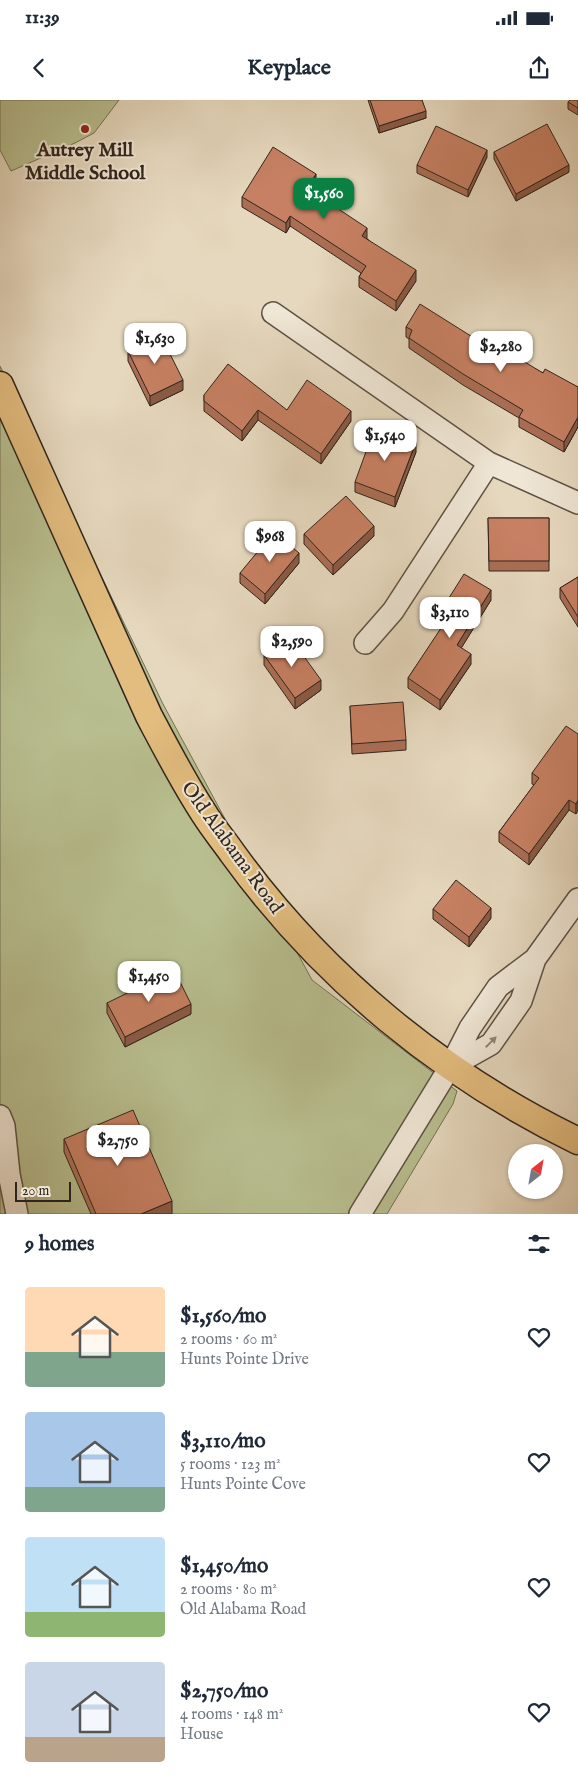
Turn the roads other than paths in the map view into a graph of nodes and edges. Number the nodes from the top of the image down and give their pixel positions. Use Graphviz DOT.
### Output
graph roads {
  1 [pos="273,312"];
  2 [pos="0,385"];
  3 [pos="489,463"];
  4 [pos="578,503"];
  5 [pos="365,643"];
  6 [pos="576,905"];
  7 [pos="450,1067"];
  8 [pos="0,1116"];
  9 [pos="578,1140"];
  10 [pos="17,1214"];
  11 [pos="360,1214"];
  1 -- 3 [label="street"];
  2 -- 7 [label="main road, Old Alabama Road"];
  3 -- 4 [label="street"];
  3 -- 5 [label="street"];
  6 -- 7 [label="street"];
  7 -- 9 [label="main road, Old Alabama Road"];
  7 -- 11 [label="street"];
  8 -- 10 [label="street"];
}
